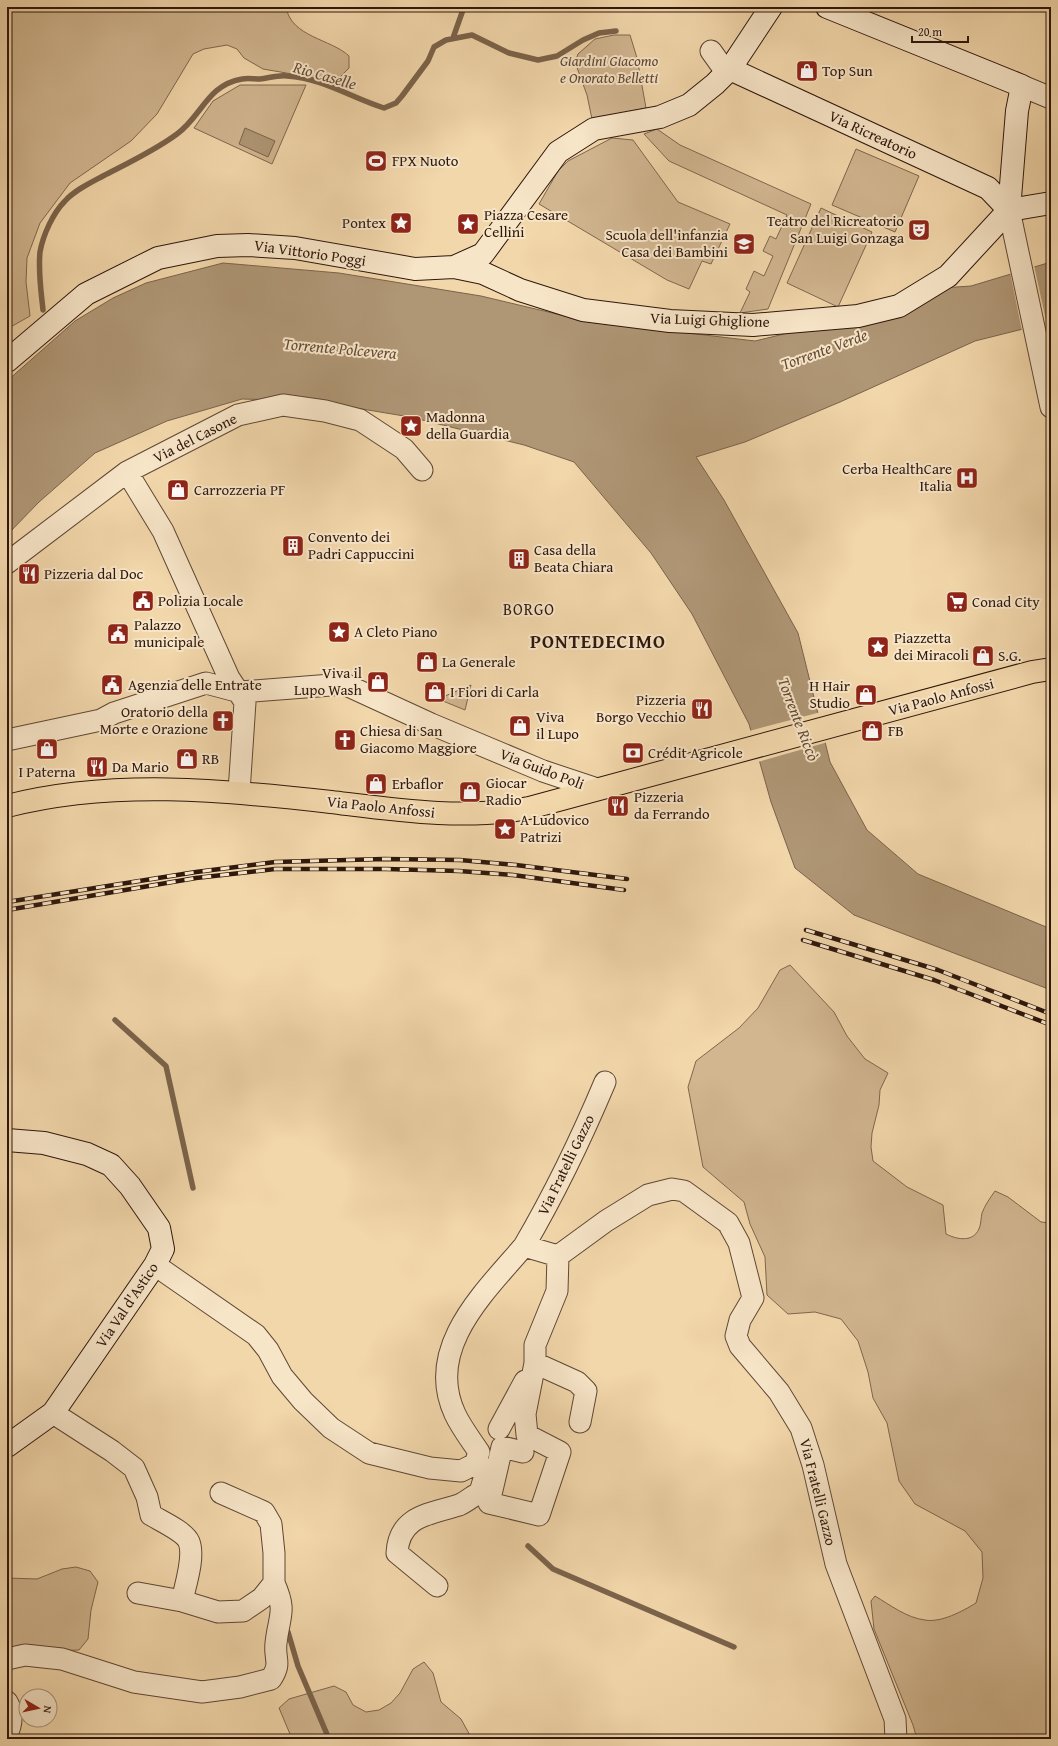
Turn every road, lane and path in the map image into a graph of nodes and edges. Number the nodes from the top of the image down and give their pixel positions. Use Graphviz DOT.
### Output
graph roads {
  1 [pos="771,7"];
  2 [pos="827,7"];
  3 [pos="711,51"];
  4 [pos="728,71"];
  5 [pos="1022,86"];
  6 [pos="1051,98"];
  7 [pos="1051,203"];
  8 [pos="1008,221"];
  9 [pos="454,266"];
  10 [pos="7,361"];
  11 [pos="1051,408"];
  12 [pos="422,470"];
  13 [pos="127,472"];
  14 [pos="7,563"];
  15 [pos="1051,669"];
  16 [pos="366,676"];
  17 [pos="344,684"];
  18 [pos="240,692"];
  19 [pos="7,740"];
  20 [pos="597,789"];
  21 [pos="239,792"];
  22 [pos="7,806"];
  23 [pos="605,1082"];
  24 [pos="7,1140"];
  25 [pos="524,1246"];
  26 [pos="161,1254"];
  27 [pos="558,1256"];
  28 [pos="535,1363"];
  29 [pos="53,1413"];
  30 [pos="580,1422"];
  31 [pos="463,1426"];
  32 [pos="498,1430"];
  33 [pos="7,1446"];
  34 [pos="523,1452"];
  35 [pos="221,1493"];
  36 [pos="274,1583"];
  37 [pos="437,1586"];
  38 [pos="138,1593"];
  39 [pos="182,1601"];
  40 [pos="7,1659"];
  41 [pos="7,1702"];
  42 [pos="7,1734"];
  43 [pos="896,1739"];
  1 -- 4 [label="street"];
  2 -- 5 [label="street"];
  3 -- 4 [label="street"];
  4 -- 8 [label="street, Via Ricreatorio"];
  4 -- 9 [label="street"];
  5 -- 6 [label="street"];
  5 -- 8 [label="street"];
  7 -- 8 [label="street"];
  8 -- 9 [label="street, Via Luigi Ghiglione"];
  8 -- 11 [label="street"];
  9 -- 10 [label="street, Via Vittorio Poggi"];
  12 -- 13 [label="street, Via del Casone"];
  13 -- 14 [label="street, Via del Casone"];
  13 -- 18 [label="street"];
  15 -- 20 [label="main road, Via Paolo Anfossi"];
  16 -- 17 [label="street"];
  17 -- 18 [label="street, Via Guido Poli"];
  17 -- 20 [label="street, Via Guido Poli"];
  18 -- 19 [label="street, Via Guido Poli"];
  18 -- 21 [label="street"];
  20 -- 21 [label="main road, Via Paolo Anfossi"];
  21 -- 22 [label="main road, Via Paolo Anfossi"];
  23 -- 25 [label="street, Via Fratelli Gazzo"];
  24 -- 26 [label="street, Via Val d'Astico"];
  25 -- 27 [label="street"];
  25 -- 31 [label="street, Via Fratelli Gazzo"];
  26 -- 29 [label="street, Via Val d'Astico"];
  26 -- 31 [label="street, Via Fratelli Gazzo"];
  27 -- 28 [label="street"];
  27 -- 43 [label="street, Via Fratelli Gazzo"];
  28 -- 30 [label="street"];
  28 -- 32 [label="street"];
  28 -- 34 [label="street"];
  29 -- 33 [label="street, Via Val d'Astico"];
  29 -- 39 [label="street"];
  31 -- 37 [label="street"];
  35 -- 36 [label="street"];
  36 -- 39 [label="street"];
  36 -- 40 [label="street"];
  38 -- 39 [label="street"];
  41 -- 42 [label="street"];
}
